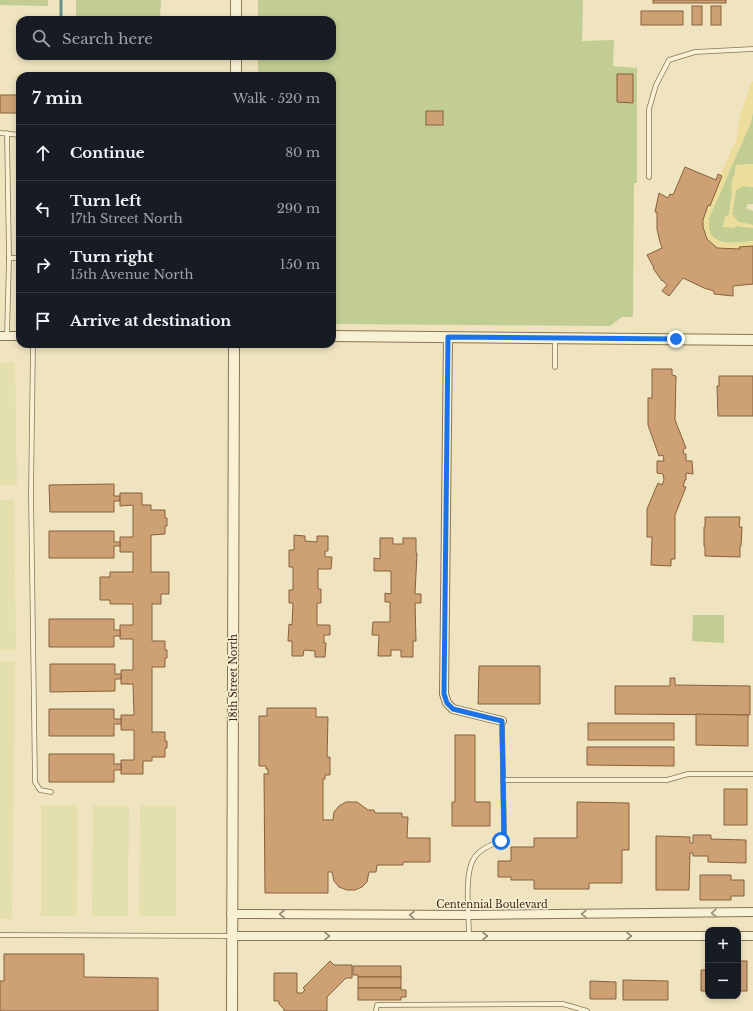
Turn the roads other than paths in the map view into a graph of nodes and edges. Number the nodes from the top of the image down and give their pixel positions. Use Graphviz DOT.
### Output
graph roads {
  1 [pos="236,0"];
  2 [pos="236,16"];
  3 [pos="753,49"];
  4 [pos="236,60"];
  5 [pos="236,72"];
  6 [pos="0,133"];
  7 [pos="8,133"];
  8 [pos="16,134"];
  9 [pos="649,177"];
  10 [pos="9,258"];
  11 [pos="16,258"];
  12 [pos="4,336"];
  13 [pos="16,336"];
  14 [pos="336,336"];
  15 [pos="448,337"];
  16 [pos="555,338"];
  17 [pos="753,340"];
  18 [pos="33,348"];
  19 [pos="234,348"];
  20 [pos="555,367"];
  21 [pos="502,721"];
  22 [pos="753,774"];
  23 [pos="503,780"];
  24 [pos="51,792"];
  25 [pos="753,912"];
  26 [pos="232,914"];
  27 [pos="469,915"];
  28 [pos="0,934"];
  29 [pos="232,936"];
  30 [pos="469,936"];
  31 [pos="705,936"];
  32 [pos="741,936"];
  33 [pos="753,936"];
  34 [pos="232,1011"];
  35 [pos="376,1011"];
  36 [pos="587,1011"];
  1 -- 2 [label="street"];
  3 -- 9 [label="lane"];
  4 -- 5 [label="street"];
  6 -- 7 [label="lane"];
  7 -- 8 [label="lane"];
  7 -- 10 [label="lane"];
  10 -- 11 [label="lane"];
  10 -- 12 [label="lane"];
  12 -- 13 [label="street"];
  14 -- 15 [label="street"];
  15 -- 16 [label="street"];
  15 -- 21 [label="street"];
  16 -- 17 [label="street"];
  16 -- 20 [label="lane"];
  18 -- 24 [label="lane"];
  19 -- 26 [label="street, 18th Street North"];
  21 -- 23 [label="lane"];
  22 -- 23 [label="lane"];
  23 -- 27 [label="lane"];
  25 -- 27 [label="street, Centennial Boulevard, one-way"];
  27 -- 26 [label="street, Centennial Boulevard, one-way"];
  26 -- 29 [label="street, 18th Street North"];
  27 -- 30 [label="lane"];
  28 -- 29 [label="lane"];
  29 -- 30 [label="street, one-way"];
  29 -- 34 [label="street, 18th Street North"];
  30 -- 31 [label="street, one-way"];
  32 -- 33 [label="street"];
  35 -- 36 [label="lane"];
}
